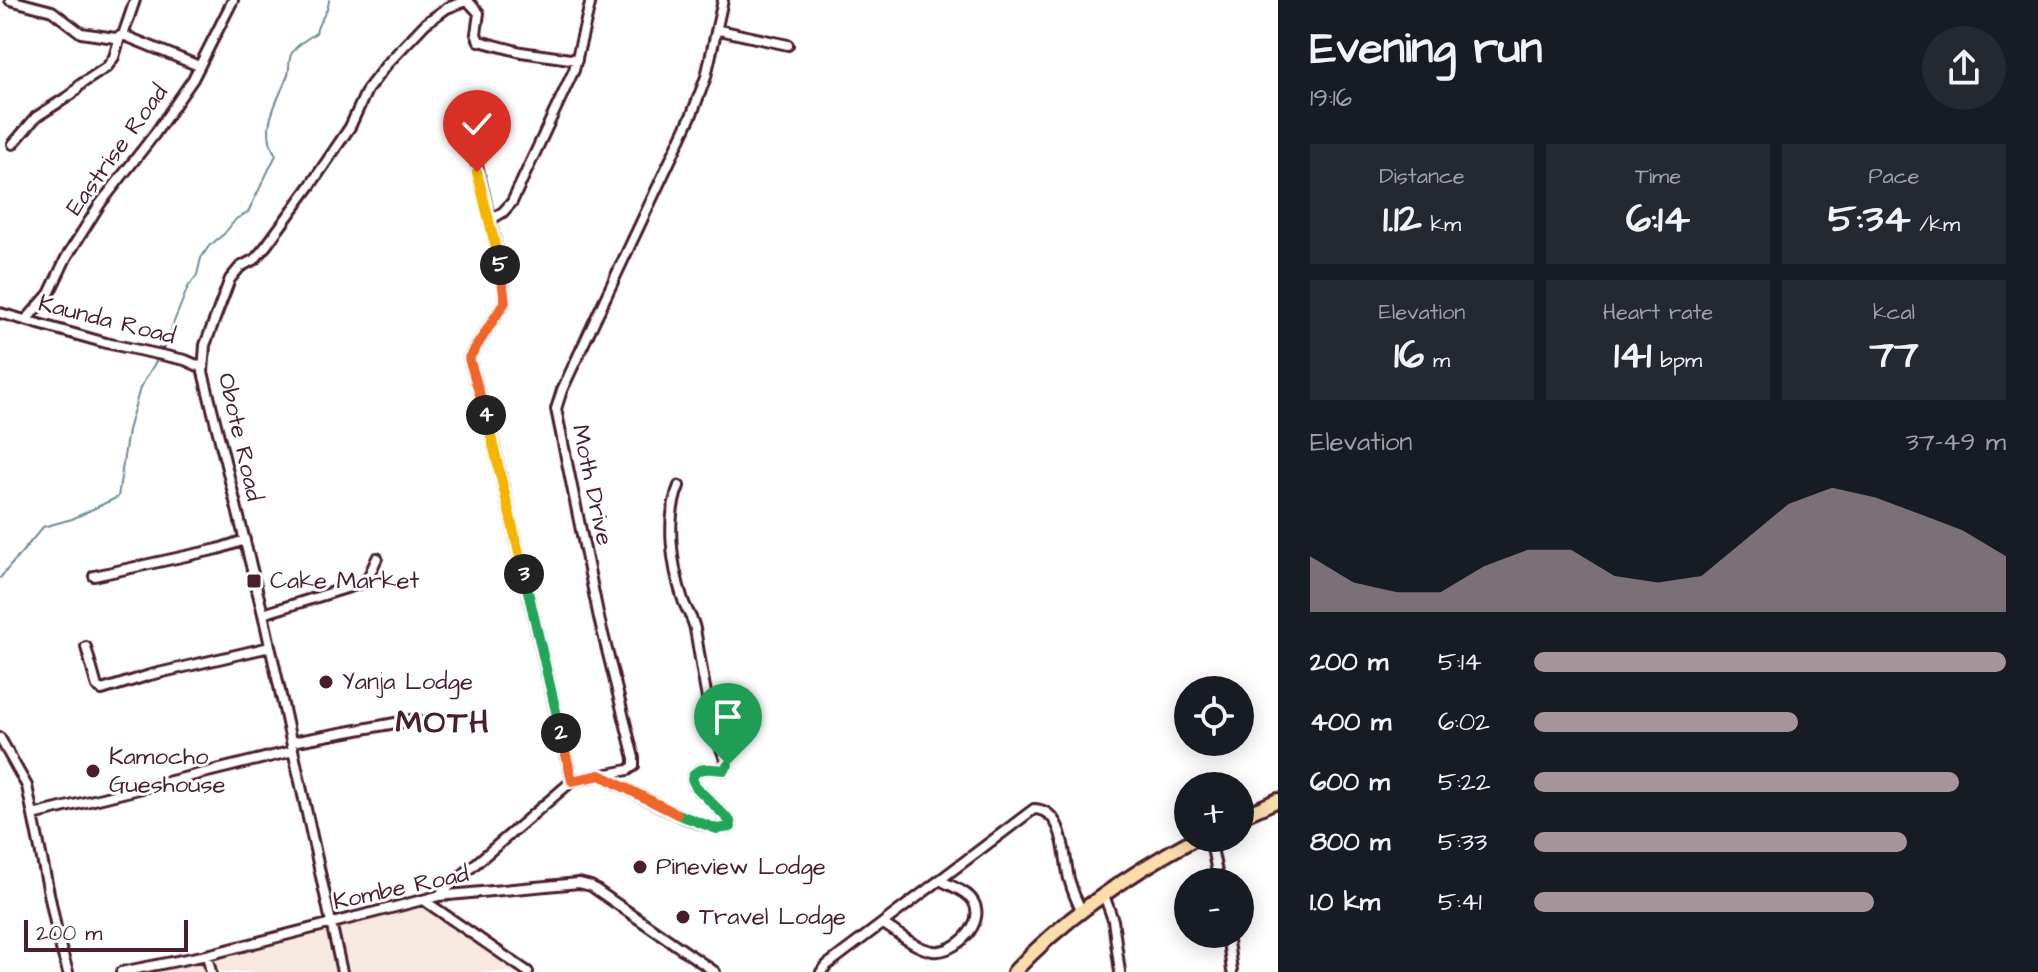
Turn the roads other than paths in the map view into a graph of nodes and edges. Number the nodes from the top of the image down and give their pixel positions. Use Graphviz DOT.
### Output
graph roads {
  1 [pos="10,0"];
  2 [pos="135,0"];
  3 [pos="233,0"];
  4 [pos="468,0"];
  5 [pos="591,0"];
  6 [pos="723,0"];
  7 [pos="719,30"];
  8 [pos="122,36"];
  9 [pos="788,45"];
  10 [pos="577,60"];
  11 [pos="199,66"];
  12 [pos="484,117"];
  13 [pos="13,144"];
  14 [pos="490,220"];
  15 [pos="0,313"];
  16 [pos="26,320"];
  17 [pos="203,368"];
  18 [pos="679,486"];
  19 [pos="245,540"];
  20 [pos="377,558"];
  21 [pos="94,576"];
  22 [pos="263,614"];
  23 [pos="86,647"];
  24 [pos="270,647"];
  25 [pos="417,719"];
  26 [pos="0,738"];
  27 [pos="293,746"];
  28 [pos="600,775"];
  29 [pos="572,781"];
  30 [pos="1278,800"];
  31 [pos="1254,811"];
  32 [pos="33,815"];
  33 [pos="1174,851"];
  34 [pos="940,880"];
  35 [pos="1104,895"];
  36 [pos="438,896"];
  37 [pos="425,901"];
  38 [pos="1081,910"];
  39 [pos="330,923"];
  40 [pos="883,924"];
  41 [pos="1229,948"];
  42 [pos="207,955"];
  43 [pos="1232,971"];
  44 [pos="68,972"];
  45 [pos="121,972"];
  46 [pos="211,972"];
  47 [pos="342,972"];
  48 [pos="528,972"];
  49 [pos="715,972"];
  50 [pos="821,972"];
  51 [pos="1014,972"];
  52 [pos="1120,972"];
  1 -- 8 [label="street"];
  2 -- 8 [label="street"];
  3 -- 11 [label="street, Eastrise Road"];
  4 -- 10 [label="street"];
  4 -- 17 [label="street, Obote Road"];
  5 -- 10 [label="street"];
  6 -- 7 [label="street, Moth Drive"];
  7 -- 9 [label="street"];
  7 -- 28 [label="street, Moth Drive"];
  8 -- 11 [label="street"];
  8 -- 13 [label="street"];
  10 -- 14 [label="street"];
  11 -- 16 [label="street, Eastrise Road"];
  12 -- 14 [label="street"];
  14 -- 29 [label="street"];
  15 -- 16 [label="street, Kaunda Road"];
  16 -- 17 [label="street, Kaunda Road"];
  17 -- 19 [label="street, Obote Road"];
  18 -- 28 [label="street"];
  19 -- 21 [label="street"];
  19 -- 22 [label="street, Obote Road"];
  20 -- 22 [label="street"];
  22 -- 24 [label="street, Obote Road"];
  23 -- 24 [label="street"];
  24 -- 27 [label="street, Obote Road"];
  25 -- 27 [label="street"];
  26 -- 32 [label="street"];
  27 -- 32 [label="street"];
  27 -- 39 [label="street, Obote Road"];
  28 -- 29 [label="street, Moth Drive"];
  29 -- 36 [label="street, Moth Drive"];
  30 -- 31 [label="highway"];
  32 -- 44 [label="street"];
  33 -- 35 [label="highway"];
  34 -- 38 [label="street"];
  34 -- 40 [label="street"];
  34 -- 40 [label="street"];
  35 -- 38 [label="highway"];
  35 -- 52 [label="street"];
  36 -- 37 [label="street, Kombe Road"];
  36 -- 49 [label="street, Kombe Road"];
  37 -- 39 [label="street, Kombe Road"];
  37 -- 48 [label="street"];
  38 -- 51 [label="highway"];
  39 -- 42 [label="street, Kombe Road"];
  39 -- 47 [label="street, Obote Road"];
  40 -- 50 [label="street"];
  41 -- 43 [label="street"];
  42 -- 45 [label="street, Kombe Road"];
  42 -- 46 [label="street"];
}
